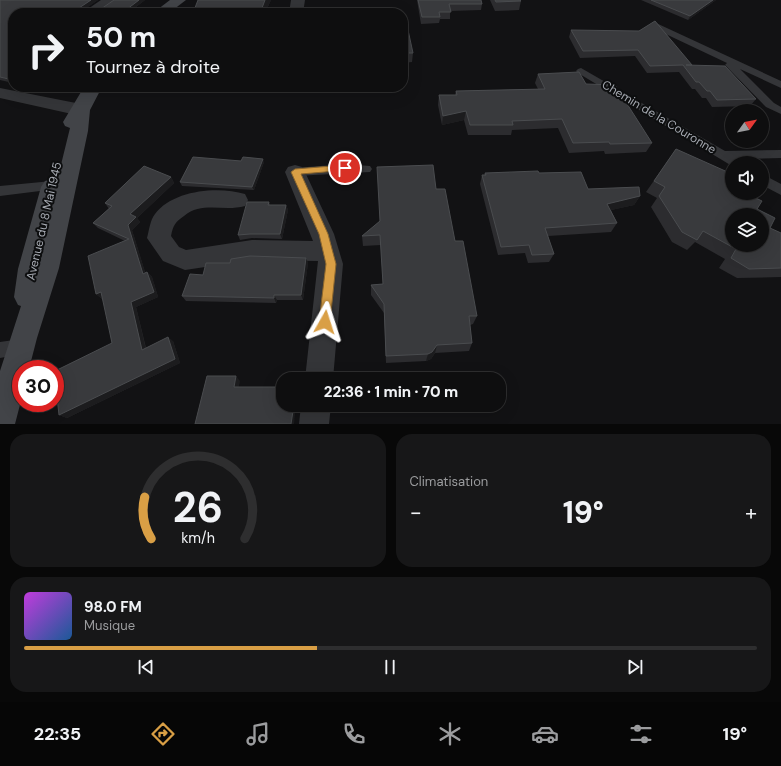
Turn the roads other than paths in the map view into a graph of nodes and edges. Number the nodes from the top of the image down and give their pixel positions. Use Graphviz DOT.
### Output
graph roads {
  1 [pos="111,0"];
  2 [pos="179,0"];
  3 [pos="97,8"];
  4 [pos="167,8"];
  5 [pos="656,26"];
  6 [pos="724,58"];
  7 [pos="581,71"];
  8 [pos="781,85"];
  9 [pos="90,92"];
  10 [pos="0,93"];
  11 [pos="81,110"];
  12 [pos="781,111"];
  13 [pos="781,154"];
  14 [pos="723,155"];
  15 [pos="366,169"];
  16 [pos="295,172"];
  17 [pos="769,182"];
  18 [pos="52,186"];
  19 [pos="781,190"];
  20 [pos="0,191"];
  21 [pos="237,200"];
  22 [pos="328,251"];
  23 [pos="15,345"];
  24 [pos="320,372"];
  25 [pos="315,412"];
  26 [pos="0,424"];
  27 [pos="314,424"];
  1 -- 3 [label="street"];
  2 -- 4 [label="street"];
  5 -- 6 [label="lane"];
  6 -- 8 [label="lane"];
  6 -- 12 [label="lane"];
  7 -- 14 [label="lane, Chemin de la Couronne"];
  9 -- 11 [label="street, Avenue du 8 Mai 1945"];
  10 -- 11 [label="street"];
  11 -- 18 [label="street, Avenue du 8 Mai 1945"];
  11 -- 23 [label="street, Avenue du 8 Mai 1945"];
  13 -- 14 [label="lane"];
  15 -- 16 [label="lane"];
  16 -- 22 [label="street"];
  17 -- 19 [label="lane"];
  18 -- 20 [label="lane"];
  18 -- 23 [label="street, Avenue du 8 Mai 1945"];
  21 -- 22 [label="street"];
  22 -- 24 [label="street"];
  23 -- 26 [label="street, Avenue du 8 Mai 1945"];
  25 -- 27 [label="street"];
}
